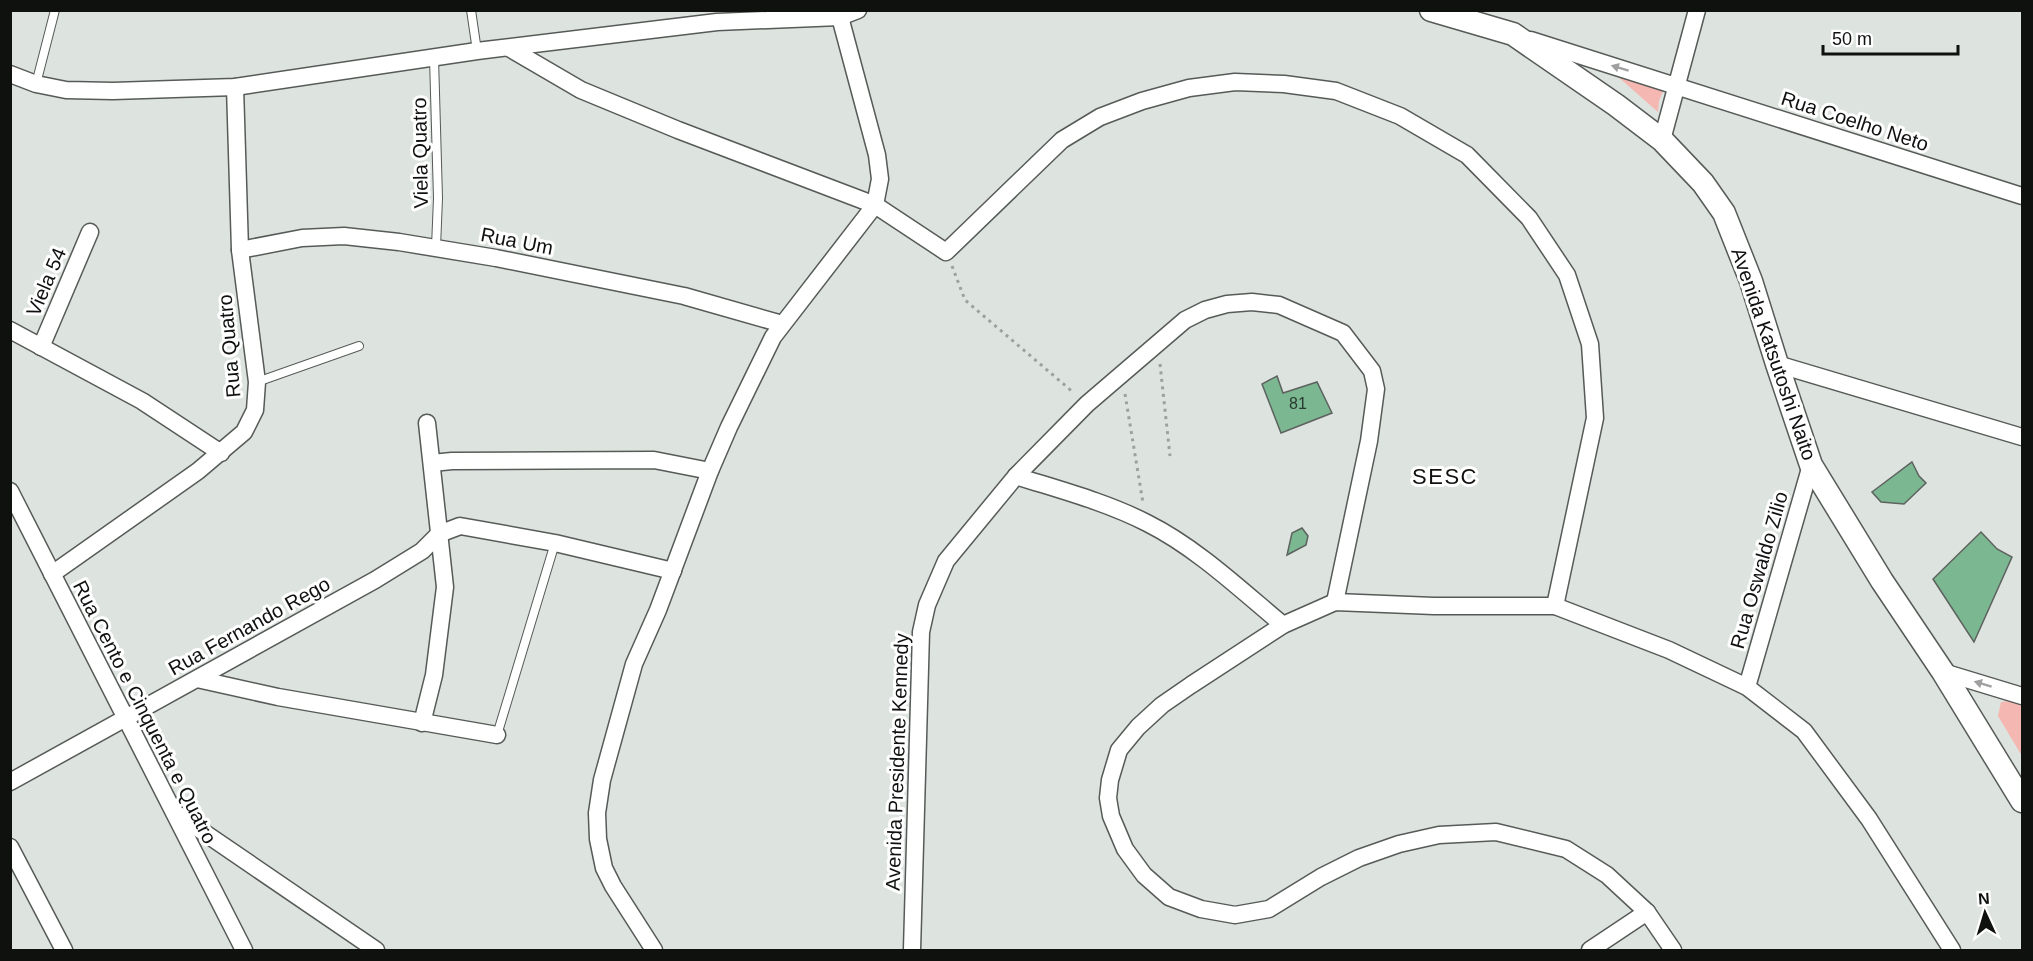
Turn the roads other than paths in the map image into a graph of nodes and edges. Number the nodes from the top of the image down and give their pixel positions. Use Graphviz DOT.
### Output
graph roads {
  1 [pos="55,10"];
  2 [pos="471,10"];
  3 [pos="858,10"];
  4 [pos="1431,10"];
  5 [pos="1697,10"];
  6 [pos="840,16"];
  7 [pos="1513,34"];
  8 [pos="509,48"];
  9 [pos="477,51"];
  10 [pos="434,58"];
  11 [pos="10,74"];
  12 [pos="36,84"];
  13 [pos="1676,85"];
  14 [pos="235,87"];
  15 [pos="1662,140"];
  16 [pos="2022,196"];
  17 [pos="875,205"];
  18 [pos="90,232"];
  19 [pos="436,248"];
  20 [pos="240,250"];
  21 [pos="782,324"];
  22 [pos="10,330"];
  23 [pos="359,346"];
  24 [pos="41,348"];
  25 [pos="1777,364"];
  26 [pos="256,382"];
  27 [pos="427,423"];
  28 [pos="2022,436"];
  29 [pos="221,453"];
  30 [pos="432,464"];
  31 [pos="1811,465"];
  32 [pos="710,471"];
  33 [pos="1016,476"];
  34 [pos="10,491"];
  35 [pos="439,534"];
  36 [pos="555,543"];
  37 [pos="673,572"];
  38 [pos="52,574"];
  39 [pos="1335,602"];
  40 [pos="1555,606"];
  41 [pos="1283,625"];
  42 [pos="1943,672"];
  43 [pos="197,679"];
  44 [pos="1747,687"];
  45 [pos="2022,696"];
  46 [pos="125,720"];
  47 [pos="422,723"];
  48 [pos="497,735"];
  49 [pos="10,782"];
  50 [pos="2021,797"];
  51 [pos="171,810"];
  52 [pos="10,847"];
  53 [pos="1647,912"];
  54 [pos="64,951"];
  55 [pos="244,951"];
  56 [pos="376,951"];
  57 [pos="654,951"];
  58 [pos="912,951"];
  59 [pos="1590,951"];
  60 [pos="1673,951"];
  61 [pos="1952,951"];
  1 -- 12 [label="lane"];
  2 -- 9 [label="lane"];
  3 -- 6 [label="street"];
  4 -- 7 [label="main road, Avenida Katsutoshi Naito"];
  5 -- 13 [label="street"];
  6 -- 8 [label="street"];
  6 -- 17 [label="street"];
  13 -- 7 [label="street, Rua Coelho Neto, one-way"];
  7 -- 15 [label="main road, Avenida Katsutoshi Naito"];
  8 -- 9 [label="street"];
  8 -- 17 [label="street"];
  9 -- 10 [label="street"];
  10 -- 14 [label="street"];
  10 -- 19 [label="lane, Viela Quatro"];
  11 -- 12 [label="street"];
  12 -- 14 [label="street"];
  13 -- 15 [label="street"];
  13 -- 16 [label="street, Rua Coelho Neto"];
  14 -- 20 [label="street, Rua Quatro"];
  15 -- 25 [label="main road, Avenida Katsutoshi Naito"];
  17 -- 21 [label="street"];
  17 -- 40 [label="street"];
  18 -- 24 [label="street, Viela 54"];
  19 -- 20 [label="street, Rua Um"];
  19 -- 21 [label="street, Rua Um"];
  20 -- 26 [label="street, Rua Quatro"];
  21 -- 32 [label="street"];
  22 -- 24 [label="street"];
  23 -- 26 [label="lane"];
  24 -- 29 [label="street"];
  25 -- 28 [label="street"];
  25 -- 31 [label="main road, Avenida Katsutoshi Naito"];
  26 -- 29 [label="street, Rua Quatro"];
  27 -- 30 [label="street"];
  29 -- 38 [label="street, Rua Quatro"];
  30 -- 32 [label="street"];
  30 -- 35 [label="street"];
  31 -- 42 [label="main road, Avenida Katsutoshi Naito"];
  31 -- 44 [label="street, Rua Oswaldo Zilio"];
  32 -- 37 [label="street"];
  33 -- 39 [label="street, Avenida Presidente Kennedy"];
  33 -- 41 [label="street"];
  33 -- 58 [label="street, Avenida Presidente Kennedy"];
  34 -- 38 [label="street, Rua Cento e Cinquenta e Quatro"];
  35 -- 36 [label="street"];
  35 -- 43 [label="street, Rua Fernando Rego"];
  35 -- 47 [label="street"];
  36 -- 37 [label="street"];
  36 -- 48 [label="lane"];
  37 -- 57 [label="street"];
  38 -- 46 [label="street, Rua Cento e Cinquenta e Quatro"];
  39 -- 40 [label="street"];
  39 -- 41 [label="street"];
  40 -- 44 [label="street"];
  41 -- 53 [label="street"];
  45 -- 42 [label="street, one-way"];
  42 -- 50 [label="main road, Avenida Katsutoshi Naito"];
  43 -- 46 [label="street, Rua Fernando Rego"];
  43 -- 47 [label="street"];
  44 -- 61 [label="street"];
  46 -- 49 [label="street, Rua Fernando Rego"];
  46 -- 51 [label="street, Rua Cento e Cinquenta e Quatro"];
  47 -- 48 [label="street"];
  51 -- 55 [label="street, Rua Cento e Cinquenta e Quatro"];
  51 -- 56 [label="street"];
  52 -- 54 [label="street"];
  53 -- 59 [label="street"];
  53 -- 60 [label="street"];
}
